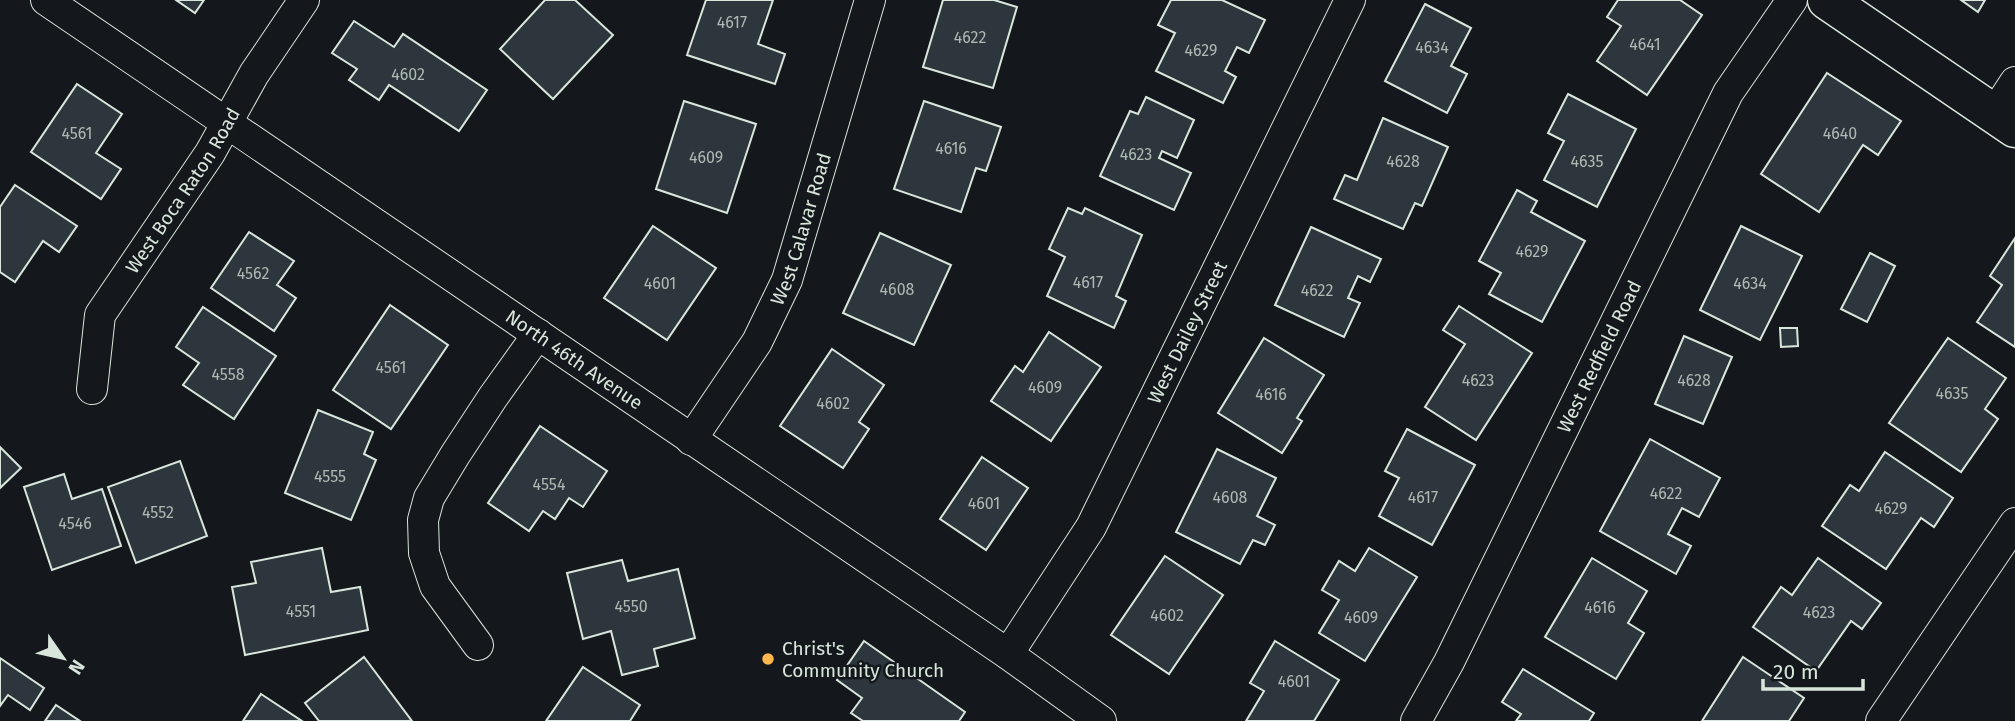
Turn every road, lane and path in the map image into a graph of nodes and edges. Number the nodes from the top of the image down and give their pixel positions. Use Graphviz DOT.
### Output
graph roads {
  1 [pos="46,0"];
  2 [pos="303,0"];
  3 [pos="870,0"];
  4 [pos="1350,0"];
  5 [pos="1792,0"];
  6 [pos="1827,0"];
  7 [pos="2015,82"];
  8 [pos="2004,121"];
  9 [pos="227,123"];
  10 [pos="538,334"];
  11 [pos="92,389"];
  12 [pos="691,440"];
  13 [pos="2015,523"];
  14 [pos="478,645"];
  15 [pos="1008,654"];
  16 [pos="1101,721"];
  17 [pos="1416,721"];
  18 [pos="1881,721"];
  1 -- 9 [label="street, North 46th Avenue"];
  2 -- 9 [label="street, West Boca Raton Road"];
  3 -- 12 [label="street, West Calavar Road"];
  4 -- 15 [label="street, West Dailey Street"];
  5 -- 17 [label="street, West Redfield Road"];
  6 -- 8 [label="street"];
  7 -- 8 [label="street"];
  9 -- 10 [label="street, North 46th Avenue"];
  9 -- 11 [label="street, West Boca Raton Road"];
  10 -- 12 [label="street, North 46th Avenue"];
  10 -- 14 [label="street"];
  12 -- 15 [label="street, North 46th Avenue"];
  13 -- 18 [label="street"];
  15 -- 16 [label="street, North 46th Avenue"];
}
